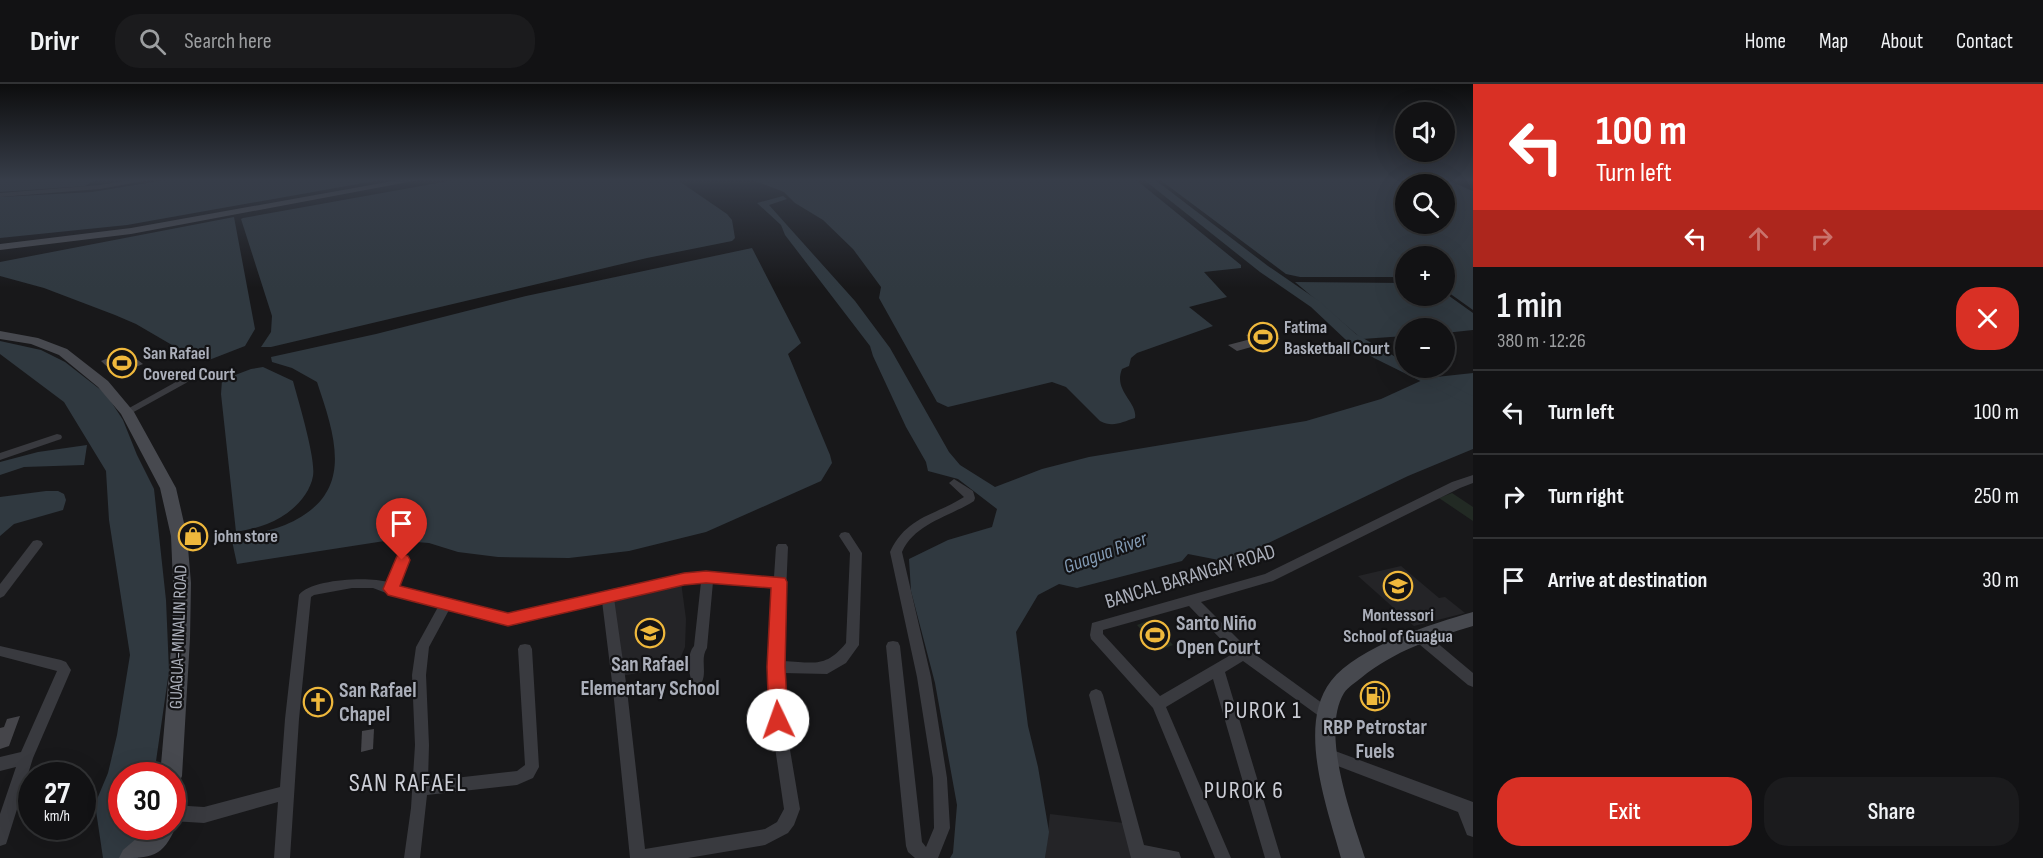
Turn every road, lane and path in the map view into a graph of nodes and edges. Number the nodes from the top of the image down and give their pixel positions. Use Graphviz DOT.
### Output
graph roads {
  1 [pos="218,215"];
  2 [pos="26,244"];
  3 [pos="0,247"];
  4 [pos="0,255"];
  5 [pos="0,335"];
  6 [pos="183,381"];
  7 [pos="126,412"];
  8 [pos="57,437"];
  9 [pos="0,457"];
  10 [pos="1473,479"];
  11 [pos="954,483"];
  12 [pos="845,536"];
  13 [pos="37,544"];
  14 [pos="782,547"];
  15 [pos="402,560"];
  16 [pos="706,577"];
  17 [pos="779,582"];
  18 [pos="391,589"];
  19 [pos="0,593"];
  20 [pos="607,596"];
  21 [pos="1191,600"];
  22 [pos="446,604"];
  23 [pos="1473,619"];
  24 [pos="1418,635"];
  25 [pos="893,646"];
  26 [pos="525,649"];
  27 [pos="0,651"];
  28 [pos="1244,654"];
  29 [pos="776,667"];
  30 [pos="1216,669"];
  31 [pos="697,678"];
  32 [pos="1473,681"];
  33 [pos="1096,695"];
  34 [pos="1158,704"];
  35 [pos="1328,715"];
  36 [pos="1327,755"];
  37 [pos="26,758"];
  38 [pos="172,762"];
  39 [pos="0,764"];
  40 [pos="420,789"];
  41 [pos="286,793"];
  42 [pos="1468,809"];
  43 [pos="186,814"];
  44 [pos="1473,829"];
  45 [pos="0,838"];
  46 [pos="155,840"];
  47 [pos="138,853"];
  48 [pos="1138,855"];
  49 [pos="282,858"];
  50 [pos="412,858"];
  51 [pos="639,858"];
  52 [pos="928,858"];
  53 [pos="1173,858"];
  54 [pos="1223,858"];
  55 [pos="1273,858"];
  56 [pos="1353,858"];
  1 -- 2 [label="main road"];
  2 -- 3 [label="main road"];
  2 -- 4 [label="main road"];
  5 -- 7 [label="main road, GUAGUA-MINALIN ROAD"];
  6 -- 7 [label="street"];
  7 -- 38 [label="main road, GUAGUA-MINALIN ROAD"];
  8 -- 9 [label="street"];
  10 -- 21 [label="street, BANCAL BARANGAY ROAD"];
  11 -- 52 [label="street"];
  12 -- 29 [label="street"];
  13 -- 19 [label="street"];
  14 -- 17 [label="street"];
  15 -- 18 [label="street"];
  16 -- 17 [label="street"];
  16 -- 20 [label="street"];
  16 -- 31 [label="street"];
  17 -- 29 [label="street"];
  18 -- 22 [label="street"];
  18 -- 41 [label="street"];
  20 -- 22 [label="street"];
  20 -- 51 [label="street"];
  21 -- 28 [label="street"];
  21 -- 34 [label="street, BANCAL BARANGAY ROAD"];
  22 -- 40 [label="street"];
  23 -- 24 [label="main road"];
  24 -- 32 [label="street"];
  24 -- 35 [label="main road"];
  25 -- 52 [label="street"];
  26 -- 40 [label="street"];
  27 -- 37 [label="street"];
  28 -- 30 [label="street"];
  28 -- 35 [label="street"];
  29 -- 51 [label="street"];
  30 -- 34 [label="street"];
  30 -- 55 [label="street"];
  33 -- 48 [label="street"];
  34 -- 54 [label="street, BANCAL BARANGAY ROAD"];
  35 -- 36 [label="main road"];
  36 -- 42 [label="street"];
  36 -- 56 [label="main road"];
  37 -- 39 [label="street"];
  37 -- 45 [label="street"];
  40 -- 50 [label="street"];
  41 -- 43 [label="street"];
  41 -- 49 [label="street"];
  42 -- 44 [label="street"];
  46 -- 47 [label="main road"];
  48 -- 53 [label="street"];
}
